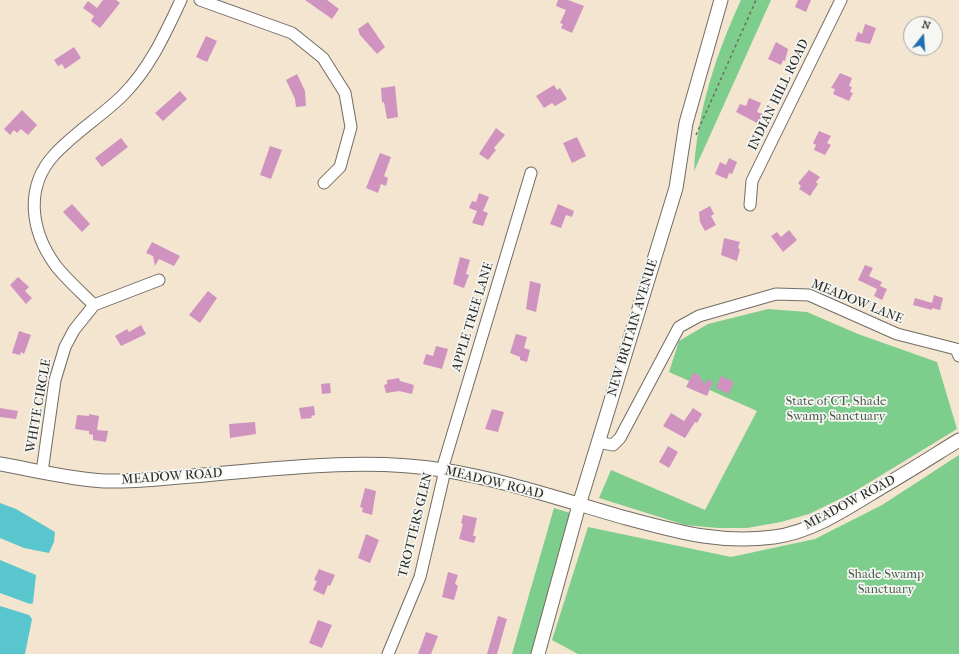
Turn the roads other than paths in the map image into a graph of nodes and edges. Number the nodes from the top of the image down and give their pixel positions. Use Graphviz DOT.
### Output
graph roads {
  1 [pos="182,0"];
  2 [pos="200,0"];
  3 [pos="721,0"];
  4 [pos="841,0"];
  5 [pos="531,173"];
  6 [pos="324,183"];
  7 [pos="750,205"];
  8 [pos="159,280"];
  9 [pos="94,306"];
  10 [pos="959,356"];
  11 [pos="959,440"];
  12 [pos="598,442"];
  13 [pos="0,464"];
  14 [pos="444,470"];
  15 [pos="42,472"];
  16 [pos="579,505"];
  17 [pos="388,654"];
  18 [pos="538,654"];
  1 -- 9 [label="street"];
  2 -- 6 [label="street"];
  3 -- 12 [label="street, NEW BRITAIN AVENUE"];
  4 -- 7 [label="street, INDIAN HILL ROAD"];
  5 -- 14 [label="street, APPLE TREE LANE"];
  8 -- 9 [label="street, WHITE CIRCLE"];
  9 -- 15 [label="street, WHITE CIRCLE"];
  10 -- 12 [label="street, MEADOW LANE"];
  11 -- 16 [label="street, MEADOW ROAD"];
  12 -- 16 [label="street, NEW BRITAIN AVENUE"];
  13 -- 15 [label="street, MEADOW ROAD"];
  14 -- 15 [label="street, MEADOW ROAD"];
  14 -- 16 [label="street, MEADOW ROAD"];
  14 -- 17 [label="street, TROTTERS GLEN"];
  16 -- 18 [label="street, NEW BRITAIN AVENUE"];
}
